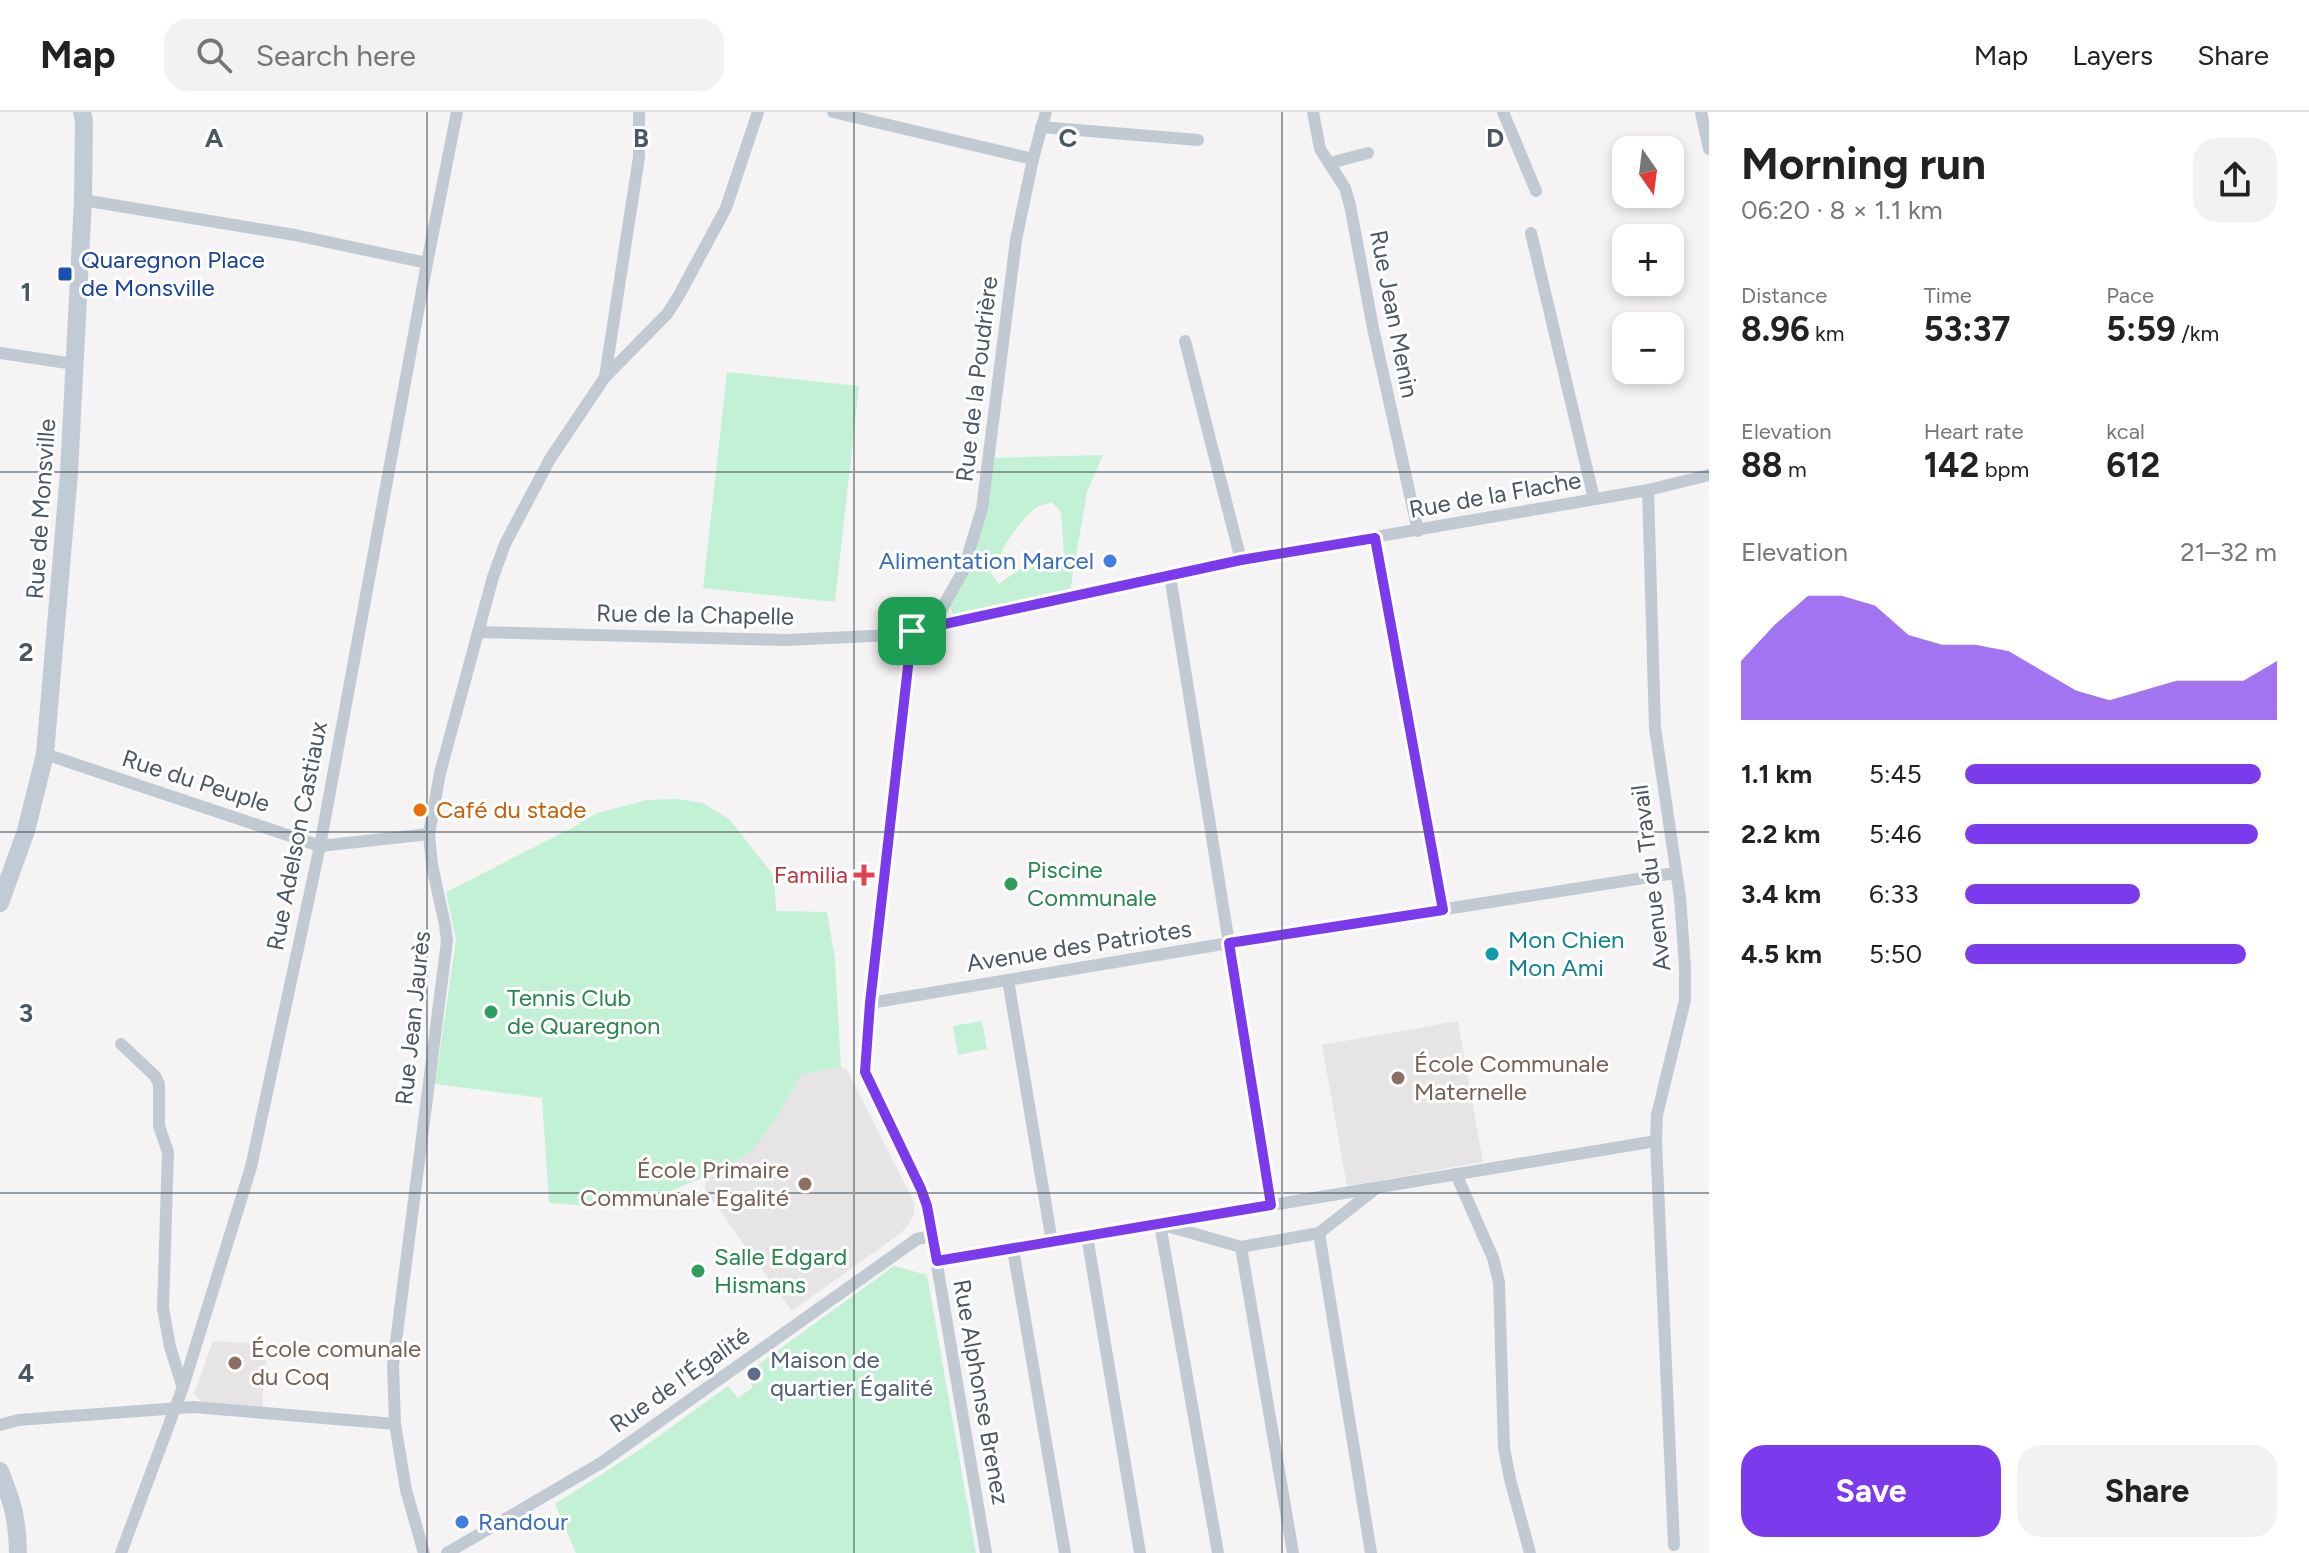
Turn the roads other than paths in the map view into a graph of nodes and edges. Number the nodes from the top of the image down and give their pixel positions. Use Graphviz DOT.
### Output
graph roads {
  1 [pos="82,112"];
  2 [pos="457,112"];
  3 [pos="639,112"];
  4 [pos="758,112"];
  5 [pos="833,112"];
  6 [pos="901,112"];
  7 [pos="1046,112"];
  8 [pos="1313,112"];
  9 [pos="1503,112"];
  10 [pos="1701,112"];
  11 [pos="898,127"];
  12 [pos="1041,127"];
  13 [pos="1198,140"];
  14 [pos="1709,149"];
  15 [pos="1368,153"];
  16 [pos="1033,159"];
  17 [pos="1330,163"];
  18 [pos="1536,191"];
  19 [pos="83,200"];
  20 [pos="1531,233"];
  21 [pos="427,263"];
  22 [pos="1185,341"];
  23 [pos="0,353"];
  24 [pos="74,364"];
  25 [pos="605,377"];
  26 [pos="1709,475"];
  27 [pos="1648,490"];
  28 [pos="1594,499"];
  29 [pos="1418,531"];
  30 [pos="1375,538"];
  31 [pos="1241,560"];
  32 [pos="1170,576"];
  33 [pos="931,628"];
  34 [pos="912,631"];
  35 [pos="478,632"];
  36 [pos="45,754"];
  37 [pos="429,834"];
  38 [pos="320,846"];
  39 [pos="1675,873"];
  40 [pos="0,902"];
  41 [pos="1443,910"];
  42 [pos="1229,943"];
  43 [pos="1008,980"];
  44 [pos="870,1003"];
  45 [pos="121,1044"];
  46 [pos="1656,1141"];
  47 [pos="1456,1174"];
  48 [pos="1377,1188"];
  49 [pos="1271,1205"];
  50 [pos="1160,1224"];
  51 [pos="1319,1233"];
  52 [pos="932,1236"];
  53 [pos="1087,1236"];
  54 [pos="1052,1242"];
  55 [pos="1241,1247"];
  56 [pos="1013,1249"];
  57 [pos="937,1261"];
  58 [pos="183,1387"];
  59 [pos="175,1408"];
  60 [pos="395,1424"];
  61 [pos="0,1425"];
  62 [pos="0,1471"];
  63 [pos="1679,1549"];
  64 [pos="18,1553"];
  65 [pos="121,1553"];
  66 [pos="424,1553"];
  67 [pos="447,1553"];
  68 [pos="986,1553"];
  69 [pos="1065,1553"];
  70 [pos="1140,1553"];
  71 [pos="1218,1553"];
  72 [pos="1293,1553"];
  73 [pos="1371,1553"];
  74 [pos="1530,1553"];
  75 [pos="1663,1553"];
  1 -- 19 [label="street, Rue de Monsville"];
  2 -- 21 [label="street, Rue Adelson Castiaux"];
  3 -- 25 [label="street"];
  4 -- 25 [label="street"];
  5 -- 11 [label="street"];
  6 -- 11 [label="street"];
  7 -- 12 [label="street, Rue de la Poudrière"];
  8 -- 17 [label="street, Rue Jean Menin"];
  9 -- 18 [label="street"];
  10 -- 14 [label="street"];
  11 -- 16 [label="street"];
  12 -- 13 [label="street"];
  12 -- 16 [label="street, Rue de la Poudrière"];
  15 -- 17 [label="street"];
  16 -- 33 [label="street, Rue de la Poudrière"];
  17 -- 29 [label="street, Rue Jean Menin"];
  19 -- 21 [label="street"];
  19 -- 24 [label="street, Rue de Monsville"];
  20 -- 28 [label="street"];
  21 -- 38 [label="street, Rue Adelson Castiaux"];
  22 -- 31 [label="street"];
  23 -- 24 [label="street"];
  24 -- 36 [label="street, Rue de Monsville"];
  25 -- 35 [label="street, Rue Jean Jaurès"];
  26 -- 27 [label="street, Rue de la Flache"];
  27 -- 28 [label="street, Rue de la Flache"];
  27 -- 39 [label="street, Avenue du Travail"];
  28 -- 29 [label="street, Rue de la Flache"];
  29 -- 30 [label="street, Rue de la Flache"];
  30 -- 31 [label="street, Rue de la Flache"];
  30 -- 41 [label="street"];
  31 -- 32 [label="street, Rue de la Flache"];
  32 -- 33 [label="street, Rue de la Flache"];
  32 -- 42 [label="street"];
  33 -- 34 [label="street, Rue de la Flache"];
  34 -- 35 [label="street, Rue de la Chapelle"];
  34 -- 44 [label="street, Rue Alphonse Brenez"];
  35 -- 37 [label="street, Rue Jean Jaurès"];
  36 -- 38 [label="street, Rue du Peuple"];
  36 -- 40 [label="street, Rue de Monsville"];
  37 -- 38 [label="street, Rue du Peuple"];
  37 -- 60 [label="street, Rue Jean Jaurès"];
  38 -- 58 [label="street, Rue Adelson Castiaux"];
  39 -- 41 [label="street, Avenue des Patriotes"];
  39 -- 46 [label="street, Avenue du Travail"];
  41 -- 42 [label="street, Avenue des Patriotes"];
  42 -- 43 [label="street, Avenue des Patriotes"];
  42 -- 49 [label="street"];
  43 -- 44 [label="street, Avenue des Patriotes"];
  43 -- 54 [label="street"];
  44 -- 52 [label="street, Rue Alphonse Brenez"];
  45 -- 58 [label="street"];
  46 -- 47 [label="street"];
  46 -- 63 [label="street, Avenue du Travail"];
  47 -- 48 [label="street"];
  47 -- 74 [label="street"];
  48 -- 49 [label="street"];
  48 -- 51 [label="street"];
  49 -- 50 [label="street"];
  50 -- 53 [label="street"];
  50 -- 55 [label="street"];
  50 -- 71 [label="street"];
  51 -- 55 [label="street"];
  51 -- 73 [label="street"];
  52 -- 57 [label="street, Rue Alphonse Brenez"];
  52 -- 67 [label="street, Rue de l'Égalité"];
  53 -- 54 [label="street"];
  53 -- 70 [label="street"];
  54 -- 56 [label="street"];
  55 -- 72 [label="street"];
  56 -- 57 [label="street"];
  56 -- 69 [label="street"];
  57 -- 68 [label="street, Rue Alphonse Brenez"];
  58 -- 59 [label="street, Rue Adelson Castiaux"];
  59 -- 60 [label="street"];
  59 -- 61 [label="street"];
  59 -- 65 [label="street, Rue Adelson Castiaux"];
  60 -- 66 [label="street, Rue Jean Jaurès"];
  62 -- 64 [label="street"];
  63 -- 75 [label="street"];
}
